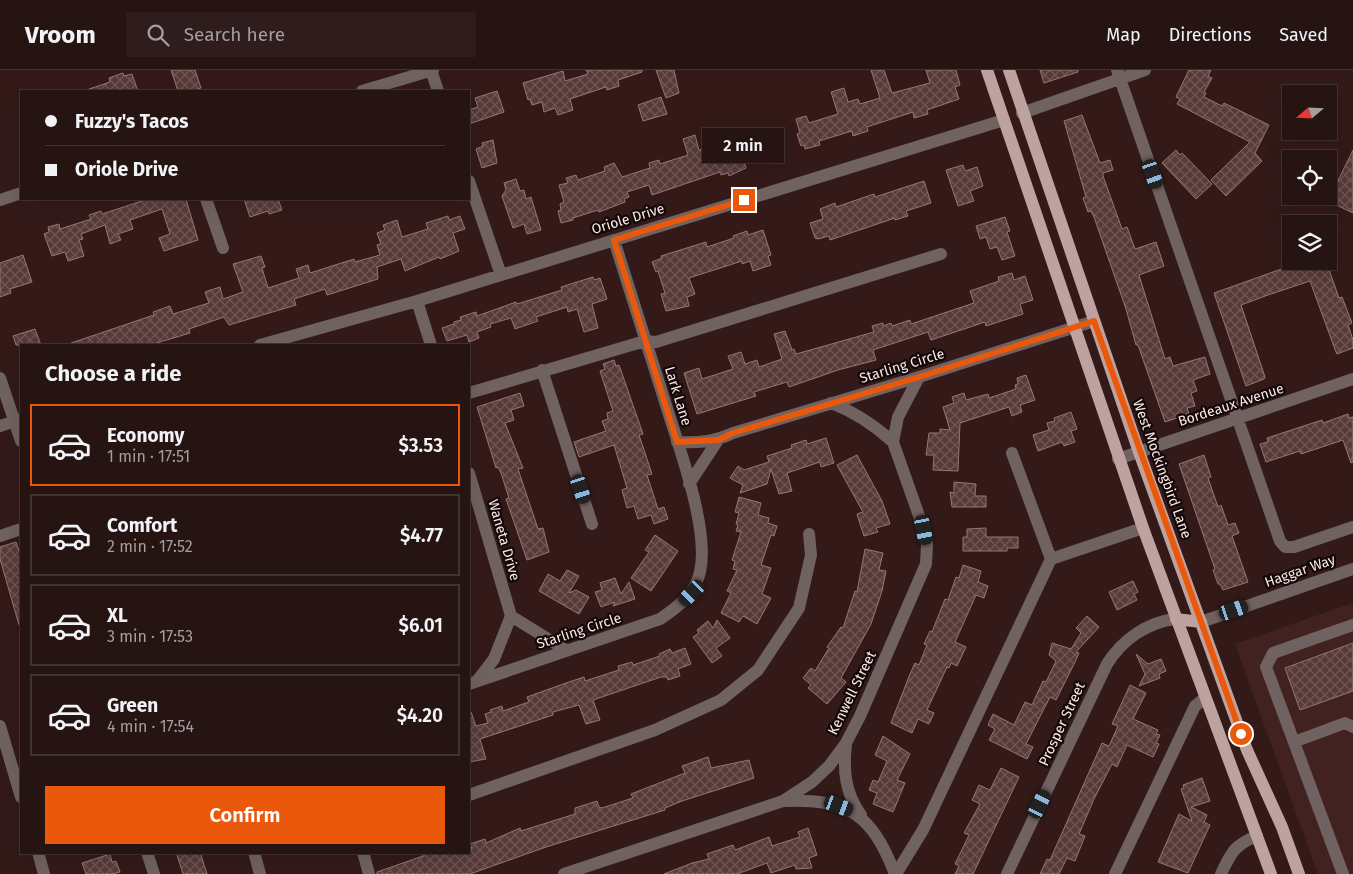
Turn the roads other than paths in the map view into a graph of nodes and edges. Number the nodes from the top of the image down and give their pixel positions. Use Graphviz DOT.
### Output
graph roads {
  1 [pos="432,70"];
  2 [pos="987,70"];
  3 [pos="1009,70"];
  4 [pos="1145,70"];
  5 [pos="1118,75"];
  6 [pos="365,90"];
  7 [pos="438,90"];
  8 [pos="1022,112"];
  9 [pos="1004,120"];
  10 [pos="470,184"];
  11 [pos="20,193"];
  12 [pos="0,200"];
  13 [pos="206,200"];
  14 [pos="614,240"];
  15 [pos="223,248"];
  16 [pos="941,254"];
  17 [pos="501,275"];
  18 [pos="417,301"];
  19 [pos="1094,321"];
  20 [pos="1073,328"];
  21 [pos="645,341"];
  22 [pos="264,344"];
  23 [pos="431,344"];
  24 [pos="542,370"];
  25 [pos="919,377"];
  26 [pos="0,378"];
  27 [pos="1353,379"];
  28 [pos="470,393"];
  29 [pos="831,403"];
  30 [pos="1237,418"];
  31 [pos="18,420"];
  32 [pos="0,426"];
  33 [pos="20,434"];
  34 [pos="718,440"];
  35 [pos="677,442"];
  36 [pos="893,442"];
  37 [pos="1012,452"];
  38 [pos="1139,452"];
  39 [pos="1118,459"];
  40 [pos="470,476"];
  41 [pos="689,484"];
  42 [pos="592,524"];
  43 [pos="1353,526"];
  44 [pos="1143,528"];
  45 [pos="20,529"];
  46 [pos="809,534"];
  47 [pos="0,536"];
  48 [pos="1050,559"];
  49 [pos="1353,569"];
  50 [pos="692,593"];
  51 [pos="511,616"];
  52 [pos="1176,619"];
  53 [pos="1201,622"];
  54 [pos="1353,625"];
  55 [pos="566,650"];
  56 [pos="473,682"];
  57 [pos="1204,698"];
  58 [pos="0,726"];
  59 [pos="1353,727"];
  60 [pos="1294,742"];
  61 [pos="846,743"];
  62 [pos="20,794"];
  63 [pos="470,794"];
  64 [pos="783,801"];
  65 [pos="867,823"];
  66 [pos="1257,836"];
  67 [pos="39,854"];
  68 [pos="148,854"];
  69 [pos="255,854"];
  70 [pos="364,854"];
  71 [pos="44,874"];
  72 [pos="154,874"];
  73 [pos="260,874"];
  74 [pos="369,874"];
  75 [pos="564,874"];
  76 [pos="896,874"];
  77 [pos="1007,874"];
  78 [pos="1115,874"];
  79 [pos="1221,874"];
  80 [pos="1271,874"];
  81 [pos="1299,874"];
  82 [pos="1343,874"];
  1 -- 6 [label="street"];
  1 -- 7 [label="street"];
  2 -- 9 [label="main road"];
  3 -- 8 [label="main road, West Mockingbird Lane"];
  4 -- 5 [label="street"];
  5 -- 8 [label="street"];
  5 -- 30 [label="street"];
  8 -- 9 [label="main road"];
  8 -- 19 [label="main road, West Mockingbird Lane"];
  9 -- 14 [label="street, Oriole Drive"];
  9 -- 20 [label="main road"];
  10 -- 17 [label="street"];
  11 -- 12 [label="street"];
  13 -- 15 [label="street"];
  14 -- 17 [label="street, Oriole Drive"];
  14 -- 21 [label="street, Lark Lane"];
  16 -- 21 [label="street"];
  17 -- 18 [label="street, Oriole Drive"];
  18 -- 22 [label="street, Oriole Drive"];
  18 -- 23 [label="street"];
  19 -- 20 [label="street, Starling Circle"];
  19 -- 38 [label="main road, West Mockingbird Lane"];
  20 -- 25 [label="street, Starling Circle"];
  20 -- 39 [label="main road"];
  21 -- 24 [label="street"];
  21 -- 35 [label="street, Lark Lane"];
  24 -- 28 [label="street"];
  24 -- 42 [label="street"];
  25 -- 29 [label="street, Starling Circle"];
  25 -- 36 [label="street"];
  26 -- 31 [label="street"];
  27 -- 30 [label="street, Bordeaux Avenue"];
  29 -- 34 [label="street, Starling Circle"];
  29 -- 36 [label="street, Kenwell Street"];
  30 -- 38 [label="street, Bordeaux Avenue"];
  30 -- 43 [label="street"];
  31 -- 32 [label="street"];
  31 -- 33 [label="street"];
  34 -- 35 [label="street, Starling Circle"];
  34 -- 41 [label="street"];
  35 -- 41 [label="street, Lark Lane"];
  36 -- 61 [label="street, Kenwell Street"];
  37 -- 48 [label="street"];
  38 -- 39 [label="street, Bordeaux Avenue"];
  38 -- 53 [label="main road, West Mockingbird Lane"];
  39 -- 44 [label="main road"];
  40 -- 51 [label="street, Waneta Drive"];
  41 -- 50 [label="street, Lark Lane"];
  44 -- 48 [label="street"];
  44 -- 52 [label="main road"];
  45 -- 47 [label="street"];
  46 -- 63 [label="street"];
  48 -- 76 [label="street"];
  49 -- 53 [label="street, Haggar Way"];
  50 -- 55 [label="street, Starling Circle"];
  51 -- 55 [label="street"];
  51 -- 56 [label="street"];
  52 -- 53 [label="main road"];
  52 -- 57 [label="main road"];
  52 -- 77 [label="street, Prosper Street"];
  53 -- 81 [label="main road, West Mockingbird Lane"];
  54 -- 60 [label="street"];
  55 -- 56 [label="street, Starling Circle"];
  57 -- 66 [label="main road"];
  57 -- 78 [label="street"];
  58 -- 62 [label="street"];
  59 -- 60 [label="street"];
  60 -- 82 [label="street"];
  61 -- 64 [label="street, Kenwell Street"];
  61 -- 65 [label="street"];
  64 -- 65 [label="street"];
  64 -- 75 [label="street, Kenwell Street"];
  65 -- 76 [label="street"];
  66 -- 79 [label="street"];
  66 -- 80 [label="main road"];
  67 -- 71 [label="street"];
  68 -- 72 [label="street"];
  69 -- 73 [label="street"];
  70 -- 74 [label="street"];
}
